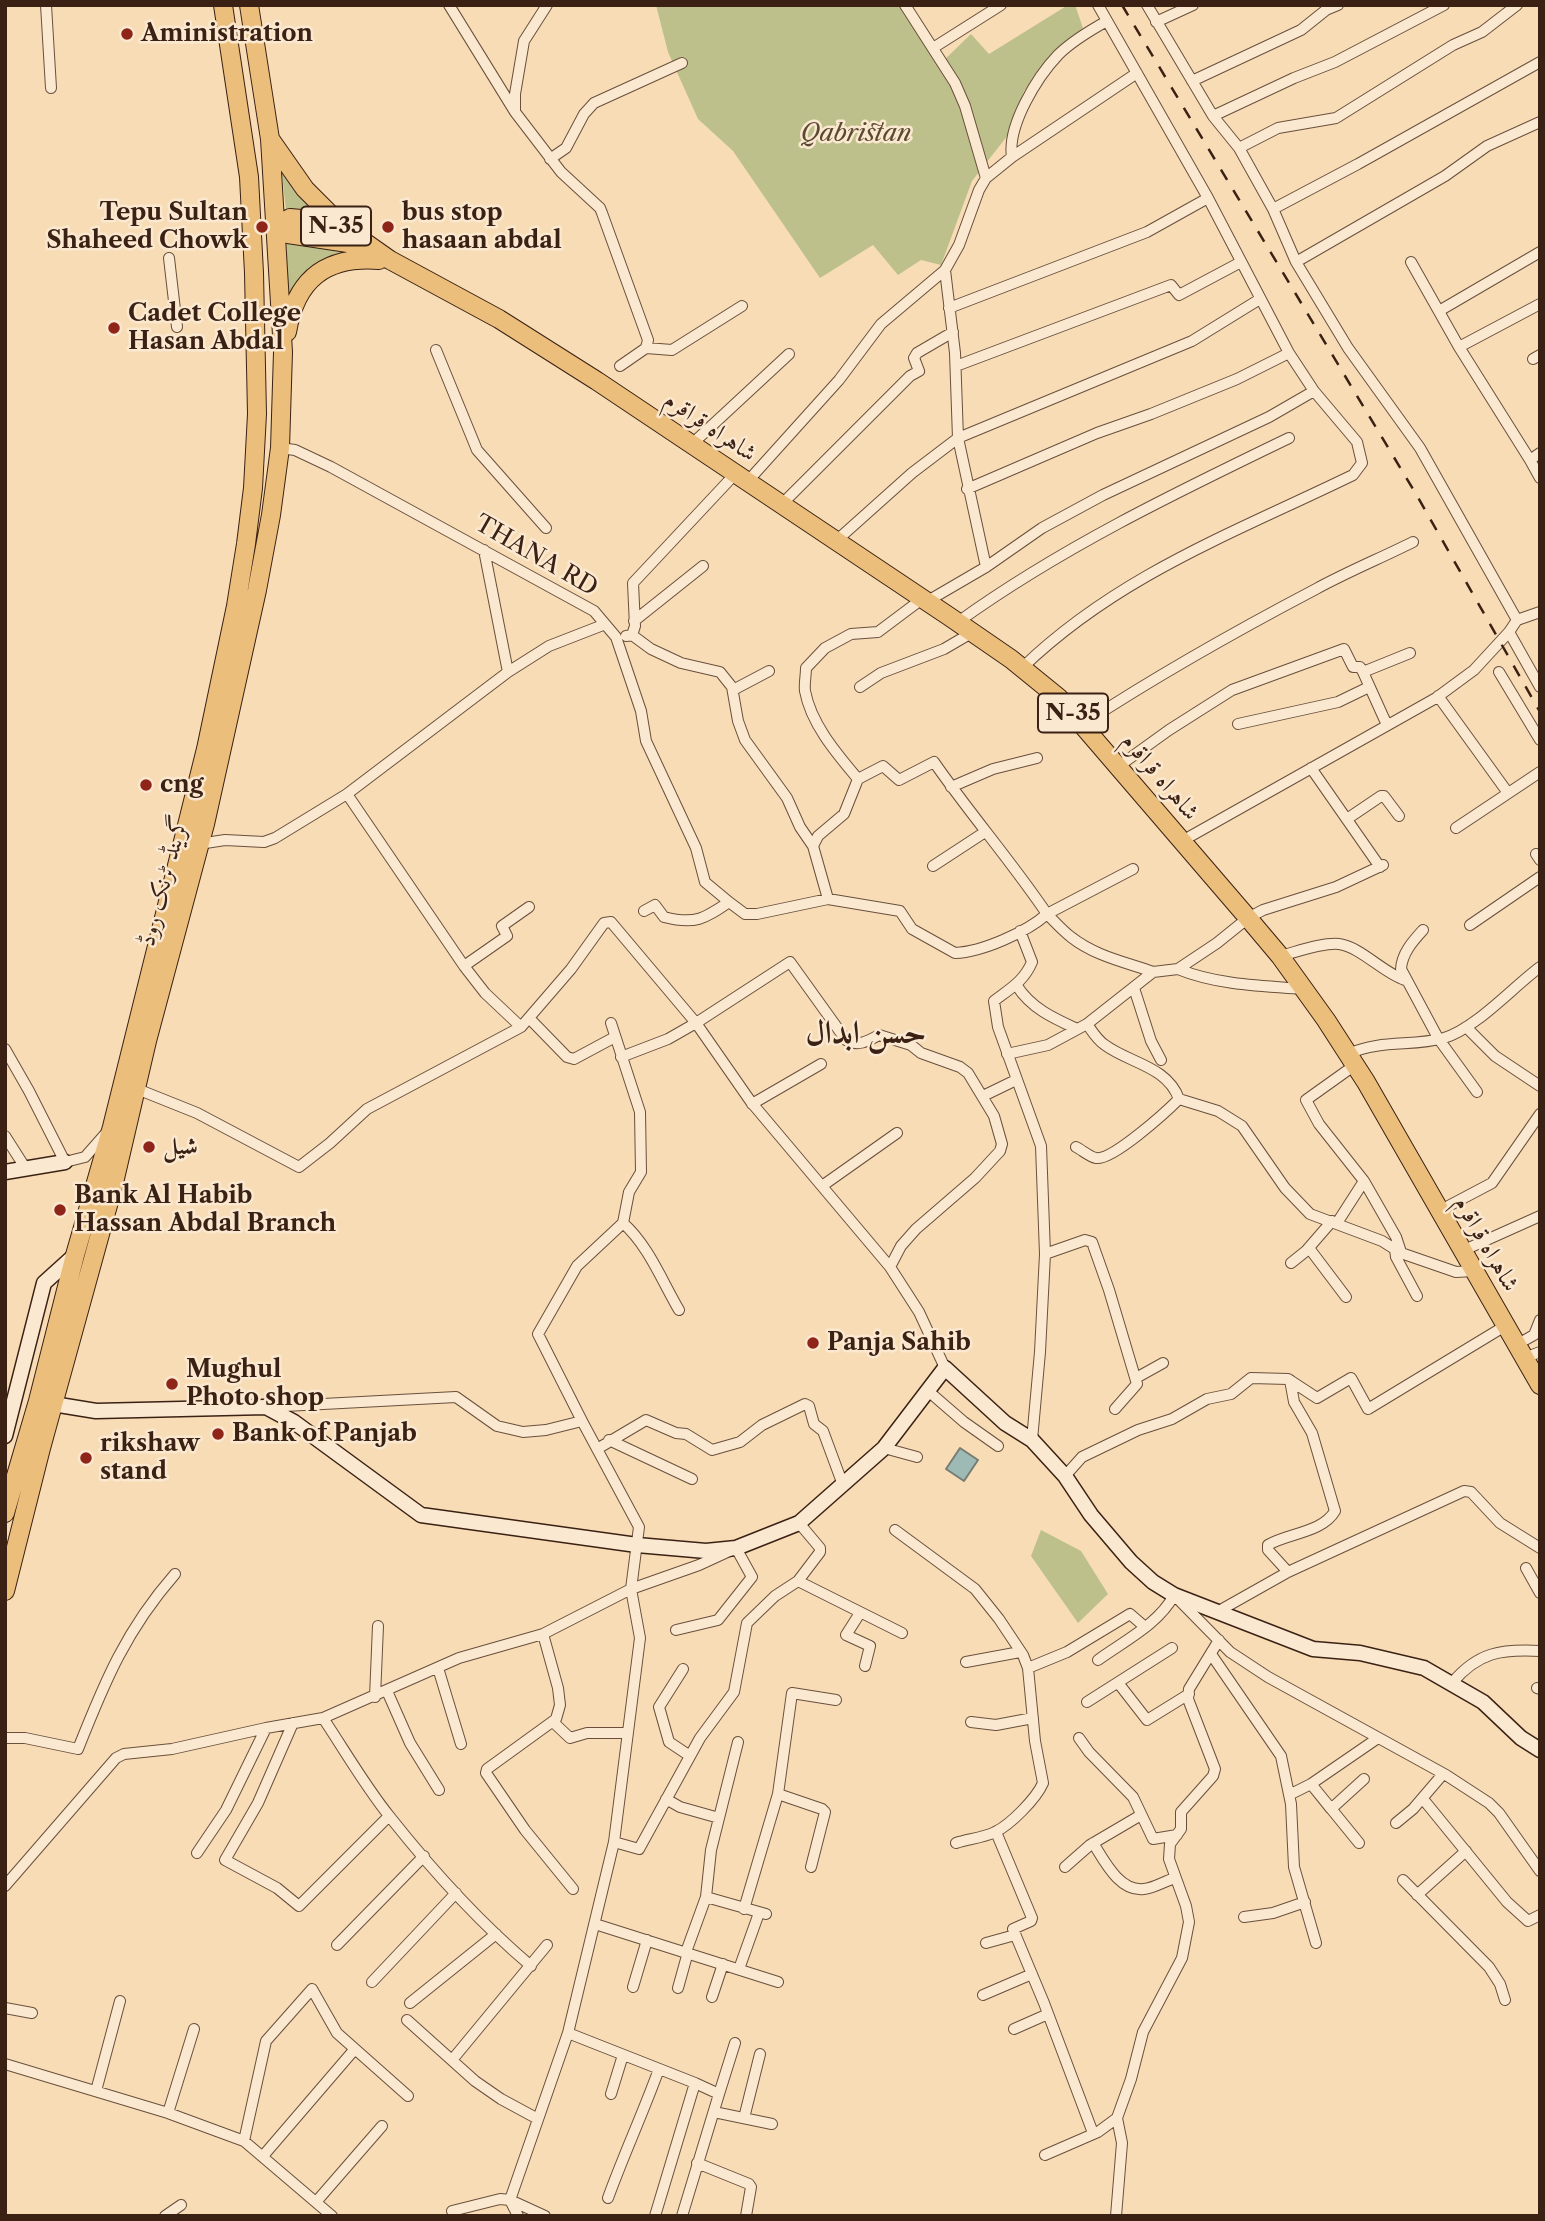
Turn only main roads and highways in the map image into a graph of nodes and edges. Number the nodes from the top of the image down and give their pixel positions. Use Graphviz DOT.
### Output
graph roads {
  1 [pos="223,5"];
  2 [pos="249,5"];
  3 [pos="270,139"];
  4 [pos="276,227"];
  5 [pos="346,229"];
  6 [pos="390,260"];
  7 [pos="283,352"];
  8 [pos="65,1162"];
  9 [pos="5,1172"];
  10 [pos="75,1255"];
  11 [pos="1527,1352"];
  12 [pos="1540,1385"];
  13 [pos="53,1404"];
  14 [pos="5,1436"];
  15 [pos="8,1485"];
  16 [pos="5,1513"];
  17 [pos="5,1591"];
  18 [pos="1540,1750"];
  1 -- 10 [label="highway, گرینڈ ٹرنک روڈ"];
  2 -- 3 [label="highway, گرینڈ ٹرنک روڈ"];
  3 -- 4 [label="highway, گرینڈ ٹرنک روڈ"];
  3 -- 5 [label="highway"];
  4 -- 5 [label="highway, شاہراہ قراقرم / N-35"];
  4 -- 6 [label="highway, شاہراہ قراقرم / N-35"];
  4 -- 7 [label="highway, گرینڈ ٹرنک روڈ"];
  5 -- 6 [label="highway, شاہراہ قراقرم / N-35"];
  6 -- 7 [label="highway"];
  6 -- 11 [label="highway, شاہراہ قراقرم / N-35"];
  7 -- 13 [label="highway, گرینڈ ٹرنک روڈ"];
  8 -- 9 [label="main road"];
  10 -- 14 [label="main road"];
  10 -- 15 [label="highway, گرینڈ ٹرنک روڈ"];
  11 -- 12 [label="highway, شاہراہ قراقرم / N-35"];
  13 -- 17 [label="highway, گرینڈ ٹرنک روڈ"];
  13 -- 18 [label="main road"];
  15 -- 16 [label="highway, گرینڈ ٹرنک روڈ"];
}
